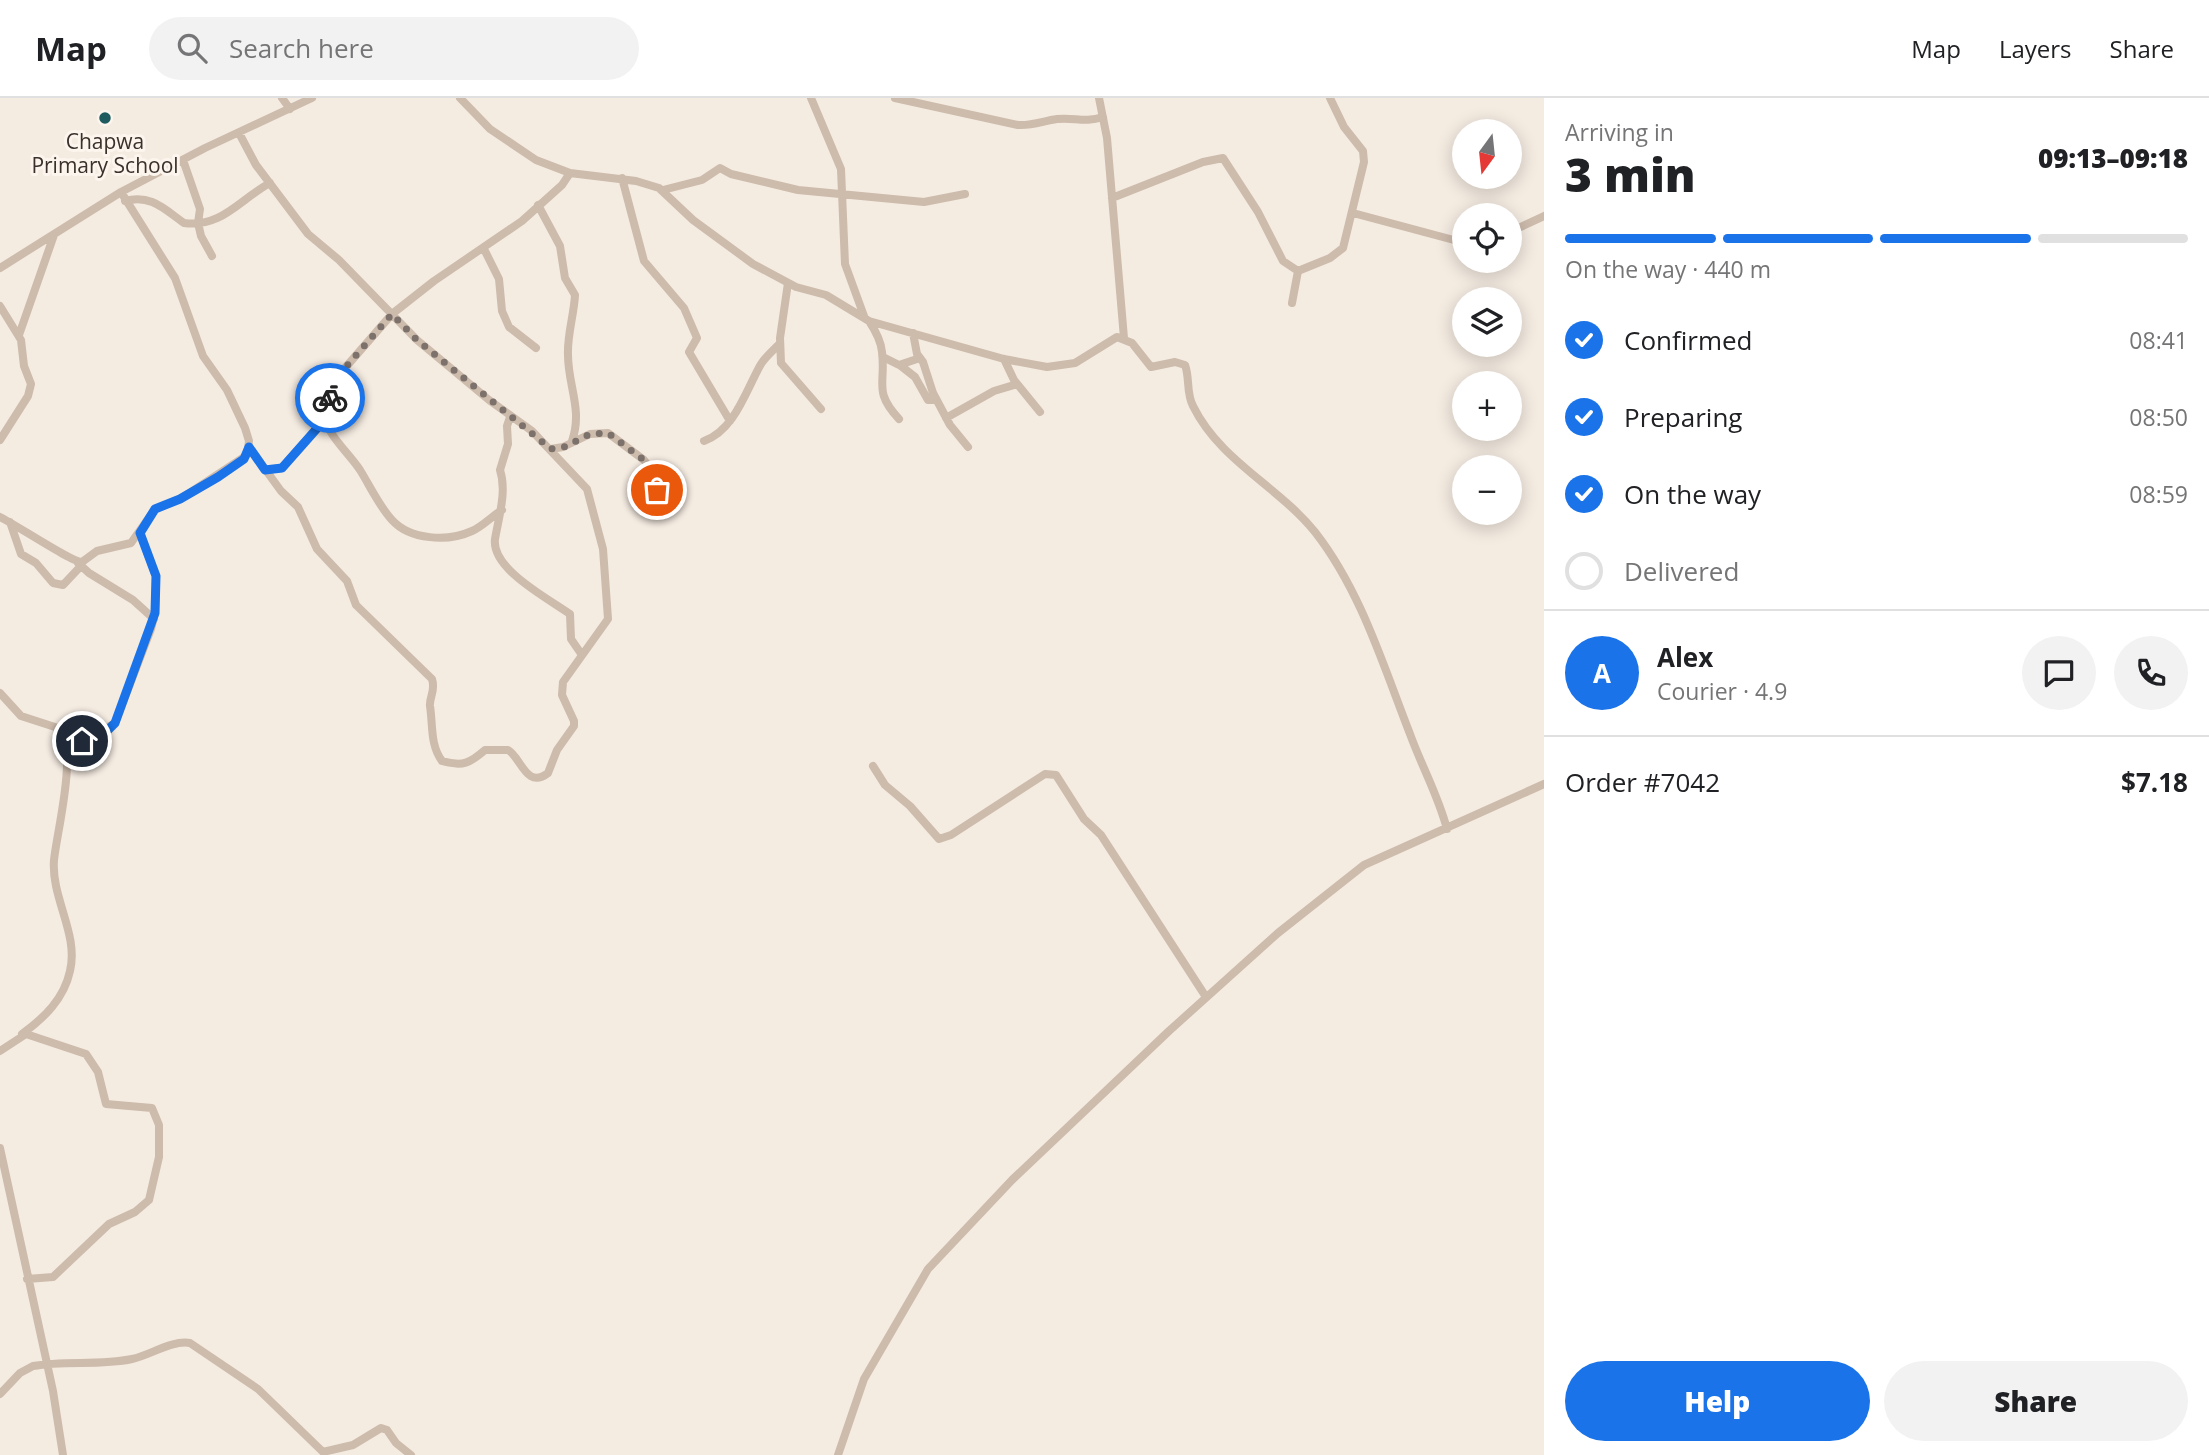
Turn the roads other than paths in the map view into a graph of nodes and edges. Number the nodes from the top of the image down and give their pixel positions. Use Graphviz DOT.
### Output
graph roads {
  1 [pos="282,98"];
  2 [pos="312,98"];
  3 [pos="460,98"];
  4 [pos="811,98"];
  5 [pos="895,98"];
  6 [pos="1099,98"];
  7 [pos="1329,98"];
  8 [pos="290,109"];
  9 [pos="1103,117"];
  10 [pos="239,133"];
  11 [pos="183,160"];
  12 [pos="570,173"];
  13 [pos="622,178"];
  14 [pos="270,183"];
  15 [pos="663,190"];
  16 [pos="844,192"];
  17 [pos="965,194"];
  18 [pos="123,197"];
  19 [pos="1112,198"];
  20 [pos="538,205"];
  21 [pos="1353,213"];
  22 [pos="1544,216"];
  23 [pos="198,223"];
  24 [pos="1522,226"];
  25 [pos="54,235"];
  26 [pos="1452,240"];
  27 [pos="484,249"];
  28 [pos="212,256"];
  29 [pos="0,268"];
  30 [pos="1298,271"];
  31 [pos="788,283"];
  32 [pos="1292,303"];
  33 [pos="0,306"];
  34 [pos="392,314"];
  35 [pos="867,319"];
  36 [pos="913,333"];
  37 [pos="19,335"];
  38 [pos="1124,338"];
  39 [pos="780,343"];
  40 [pos="536,348"];
  41 [pos="883,357"];
  42 [pos="920,358"];
  43 [pos="1004,359"];
  44 [pos="901,366"];
  45 [pos="1017,384"];
  46 [pos="936,400"];
  47 [pos="821,409"];
  48 [pos="1040,412"];
  49 [pos="324,417"];
  50 [pos="510,417"];
  51 [pos="946,418"];
  52 [pos="899,419"];
  53 [pos="730,421"];
  54 [pos="0,440"];
  55 [pos="572,441"];
  56 [pos="704,441"];
  57 [pos="249,447"];
  58 [pos="968,447"];
  59 [pos="551,449"];
  60 [pos="265,470"];
  61 [pos="657,490"];
  62 [pos="502,510"];
  63 [pos="0,517"];
  64 [pos="10,522"];
  65 [pos="140,533"];
  66 [pos="79,565"];
  67 [pos="154,619"];
  68 [pos="582,655"];
  69 [pos="0,694"];
  70 [pos="68,751"];
  71 [pos="873,766"];
  72 [pos="1544,784"];
  73 [pos="1447,829"];
  74 [pos="1206,997"];
  75 [pos="20,1036"];
  76 [pos="0,1051"];
  77 [pos="0,1148"];
  78 [pos="27,1279"];
  79 [pos="46,1363"];
  80 [pos="0,1395"];
  81 [pos="324,1454"];
  82 [pos="63,1455"];
  83 [pos="411,1455"];
  84 [pos="838,1455"];
  1 -- 8 [label="street"];
  2 -- 8 [label="street"];
  3 -- 12 [label="street"];
  4 -- 16 [label="street"];
  5 -- 9 [label="street"];
  6 -- 9 [label="street"];
  7 -- 21 [label="street"];
  8 -- 10 [label="street"];
  9 -- 19 [label="street"];
  10 -- 11 [label="street"];
  10 -- 14 [label="street"];
  11 -- 18 [label="street"];
  11 -- 23 [label="street"];
  12 -- 13 [label="street"];
  12 -- 20 [label="street"];
  13 -- 15 [label="street"];
  13 -- 53 [label="street"];
  14 -- 23 [label="street"];
  14 -- 34 [label="street"];
  15 -- 16 [label="street"];
  15 -- 31 [label="street"];
  16 -- 17 [label="street"];
  16 -- 35 [label="street"];
  18 -- 23 [label="street"];
  18 -- 25 [label="street"];
  18 -- 57 [label="street"];
  19 -- 30 [label="street"];
  19 -- 38 [label="street"];
  20 -- 27 [label="street"];
  20 -- 55 [label="street"];
  21 -- 26 [label="street"];
  21 -- 30 [label="street"];
  22 -- 24 [label="street"];
  23 -- 28 [label="street"];
  25 -- 29 [label="street"];
  25 -- 37 [label="street"];
  27 -- 34 [label="street"];
  27 -- 40 [label="street"];
  30 -- 32 [label="street"];
  31 -- 35 [label="street"];
  31 -- 39 [label="street"];
  33 -- 37 [label="street"];
  34 -- 49 [label="street"];
  34 -- 50 [label="street"];
  35 -- 36 [label="street"];
  35 -- 41 [label="street"];
  36 -- 42 [label="street"];
  36 -- 43 [label="street"];
  37 -- 54 [label="street"];
  38 -- 43 [label="street"];
  38 -- 73 [label="street"];
  39 -- 47 [label="street"];
  39 -- 53 [label="street"];
  41 -- 44 [label="street"];
  41 -- 52 [label="street"];
  42 -- 44 [label="street"];
  42 -- 46 [label="street"];
  43 -- 45 [label="street"];
  44 -- 46 [label="street"];
  45 -- 48 [label="street"];
  45 -- 51 [label="street"];
  46 -- 51 [label="street"];
  49 -- 60 [label="street"];
  49 -- 62 [label="street"];
  50 -- 59 [label="street"];
  50 -- 62 [label="street"];
  51 -- 58 [label="street"];
  53 -- 56 [label="street"];
  55 -- 59 [label="street"];
  55 -- 61 [label="street"];
  57 -- 60 [label="street"];
  57 -- 65 [label="street"];
  59 -- 68 [label="street"];
  60 -- 68 [label="street"];
  62 -- 68 [label="street"];
  63 -- 64 [label="street"];
  64 -- 66 [label="street"];
  64 -- 66 [label="street"];
  65 -- 66 [label="street"];
  65 -- 67 [label="street"];
  66 -- 67 [label="street"];
  67 -- 70 [label="street"];
  69 -- 70 [label="street"];
  70 -- 75 [label="street"];
  71 -- 74 [label="street"];
  72 -- 73 [label="street"];
  73 -- 74 [label="street"];
  74 -- 84 [label="street"];
  75 -- 76 [label="street"];
  75 -- 78 [label="street"];
  77 -- 78 [label="street"];
  78 -- 79 [label="street"];
  79 -- 80 [label="street"];
  79 -- 81 [label="street"];
  79 -- 82 [label="street"];
  81 -- 83 [label="street"];
}
